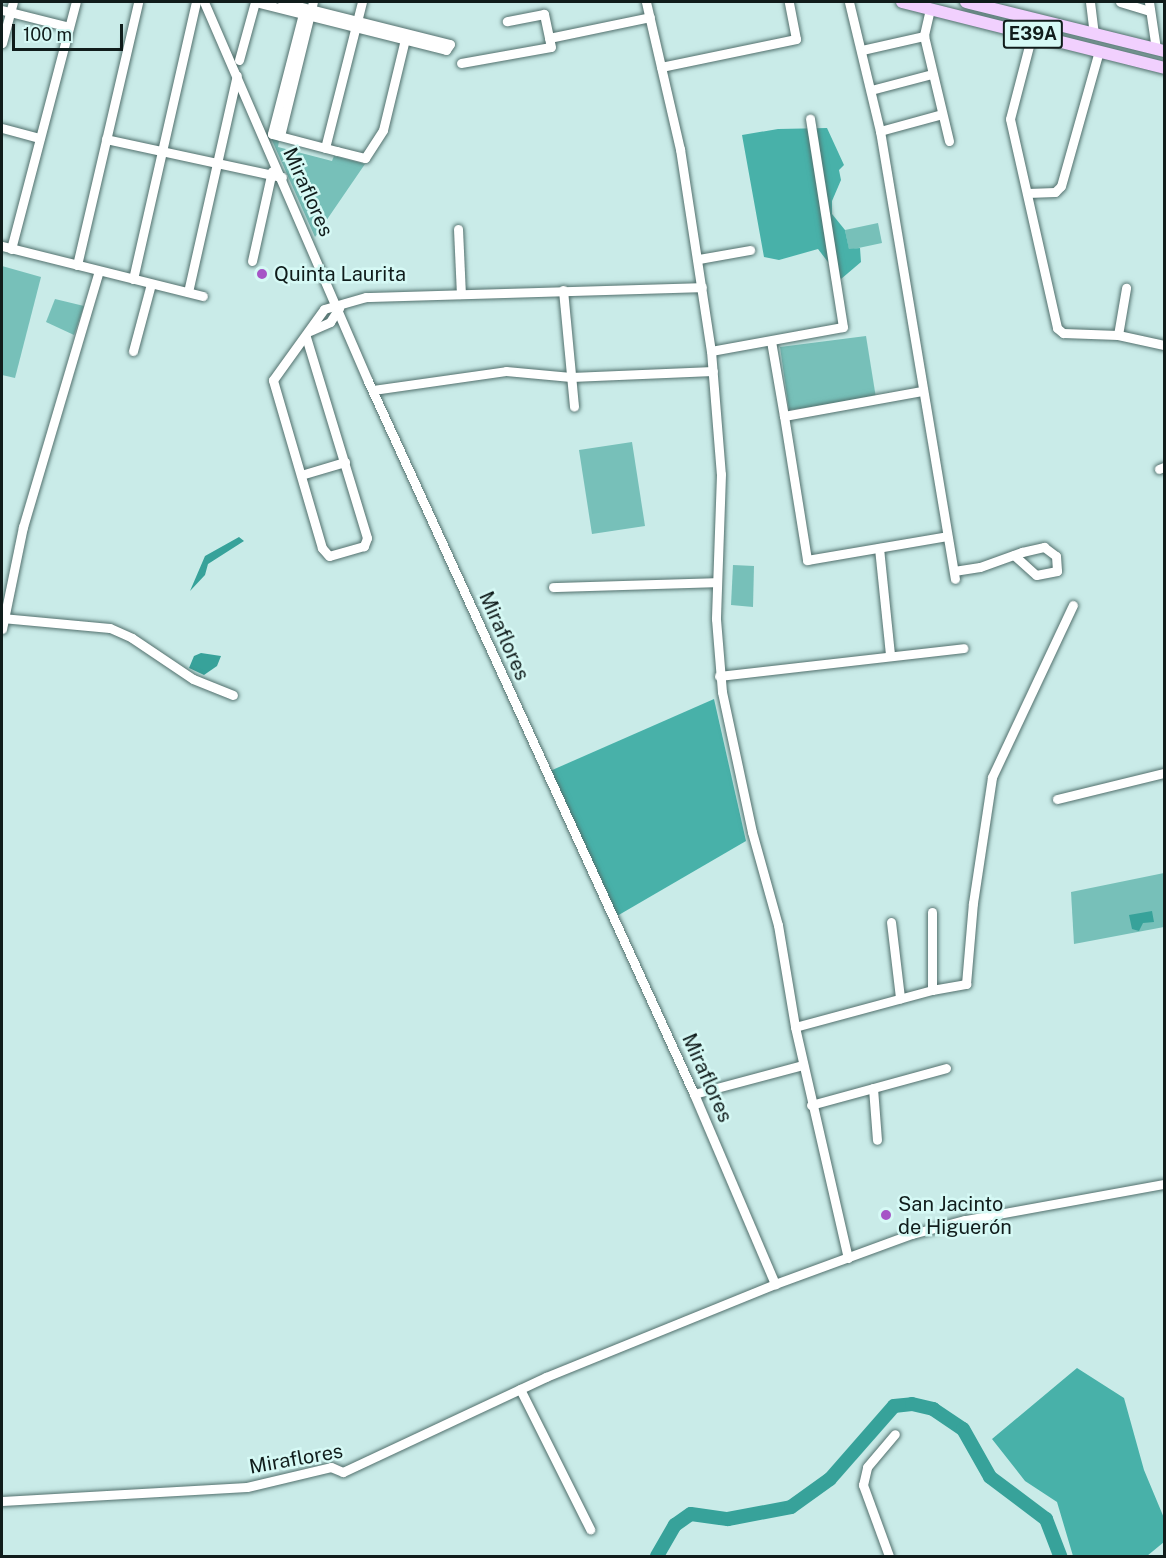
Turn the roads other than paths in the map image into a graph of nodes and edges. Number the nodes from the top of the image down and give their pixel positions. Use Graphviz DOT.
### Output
graph roads {
  1 [pos="13,2"];
  2 [pos="76,2"];
  3 [pos="138,2"];
  4 [pos="196,2"];
  5 [pos="204,2"];
  6 [pos="255,2"];
  7 [pos="282,2"];
  8 [pos="362,2"];
  9 [pos="646,2"];
  10 [pos="789,2"];
  11 [pos="849,2"];
  12 [pos="902,2"];
  13 [pos="966,2"];
  14 [pos="1090,2"];
  15 [pos="1120,2"];
  16 [pos="1150,7"];
  17 [pos="308,8"];
  18 [pos="930,9"];
  19 [pos="6,11"];
  20 [pos="650,17"];
  21 [pos="1036,19"];
  22 [pos="507,21"];
  23 [pos="356,25"];
  24 [pos="69,27"];
  25 [pos="1094,33"];
  26 [pos="1032,34"];
  27 [pos="924,36"];
  28 [pos="549,38"];
  29 [pos="2,43"];
  30 [pos="862,50"];
  31 [pos="1160,50"];
  32 [pos="1099,51"];
  33 [pos="239,60"];
  34 [pos="461,63"];
  35 [pos="662,67"];
  36 [pos="1164,68"];
  37 [pos="932,74"];
  38 [pos="237,75"];
  39 [pos="871,90"];
  40 [pos="942,114"];
  41 [pos="810,119"];
  42 [pos="2,128"];
  43 [pos="880,131"];
  44 [pos="40,138"];
  45 [pos="106,139"];
  46 [pos="949,141"];
  47 [pos="325,148"];
  48 [pos="162,151"];
  49 [pos="274,160"];
  50 [pos="216,163"];
  51 [pos="271,175"];
  52 [pos="282,177"];
  53 [pos="1027,193"];
  54 [pos="458,229"];
  55 [pos="6,247"];
  56 [pos="750,250"];
  57 [pos="699,259"];
  58 [pos="252,261"];
  59 [pos="77,265"];
  60 [pos="99,271"];
  61 [pos="133,279"];
  62 [pos="151,284"];
  63 [pos="702,287"];
  64 [pos="1126,288"];
  65 [pos="563,290"];
  66 [pos="188,292"];
  67 [pos="461,294"];
  68 [pos="203,296"];
  69 [pos="339,308"];
  70 [pos="308,334"];
  71 [pos="1118,335"];
  72 [pos="771,340"];
  73 [pos="1164,345"];
  74 [pos="133,351"];
  75 [pos="711,351"];
  76 [pos="712,370"];
  77 [pos="571,378"];
  78 [pos="373,390"];
  79 [pos="922,391"];
  80 [pos="573,406"];
  81 [pos="784,416"];
  82 [pos="345,462"];
  83 [pos="301,475"];
  84 [pos="947,536"];
  85 [pos="879,548"];
  86 [pos="1014,555"];
  87 [pos="717,582"];
  88 [pos="553,587"];
  89 [pos="1073,605"];
  90 [pos="3,619"];
  91 [pos="2,629"];
  92 [pos="963,648"];
  93 [pos="890,655"];
  94 [pos="719,676"];
  95 [pos="233,695"];
  96 [pos="1164,773"];
  97 [pos="1057,799"];
  98 [pos="932,912"];
  99 [pos="891,922"];
  100 [pos="932,990"];
  101 [pos="900,998"];
  102 [pos="795,1027"];
  103 [pos="803,1065"];
  104 [pos="946,1068"];
  105 [pos="873,1088"];
  106 [pos="694,1094"];
  107 [pos="811,1105"];
  108 [pos="877,1140"];
  109 [pos="1164,1184"];
  110 [pos="848,1258"];
  111 [pos="775,1284"];
  112 [pos="520,1389"];
  113 [pos="896,1434"];
  114 [pos="2,1501"];
  115 [pos="590,1529"];
  116 [pos="889,1557"];
  1 -- 19 [label="street"];
  2 -- 24 [label="street"];
  3 -- 45 [label="street"];
  4 -- 48 [label="street"];
  5 -- 38 [label="street, Miraflores"];
  6 -- 17 [label="street"];
  6 -- 33 [label="street"];
  7 -- 17 [label="street"];
  8 -- 23 [label="street"];
  9 -- 20 [label="street"];
  10 -- 35 [label="street"];
  11 -- 30 [label="street"];
  12 -- 18 [label="main road, E39A"];
  13 -- 21 [label="main road, E39A"];
  14 -- 25 [label="street"];
  15 -- 16 [label="street"];
  16 -- 31 [label="street"];
  17 -- 23 [label="street"];
  17 -- 47 [label="street"];
  18 -- 26 [label="main road, E39A"];
  18 -- 27 [label="street"];
  19 -- 24 [label="street"];
  19 -- 29 [label="street"];
  20 -- 28 [label="street"];
  20 -- 35 [label="street"];
  21 -- 25 [label="main road, E39A"];
  21 -- 26 [label="street"];
  22 -- 28 [label="street"];
  23 -- 47 [label="street"];
  23 -- 47 [label="street"];
  24 -- 44 [label="street"];
  25 -- 31 [label="main road, E39A"];
  26 -- 32 [label="main road, E39A"];
  26 -- 53 [label="street"];
  27 -- 30 [label="street"];
  27 -- 37 [label="street"];
  28 -- 34 [label="street"];
  30 -- 39 [label="street"];
  32 -- 36 [label="main road, E39A"];
  32 -- 53 [label="street"];
  35 -- 57 [label="street"];
  37 -- 39 [label="street"];
  37 -- 40 [label="street"];
  38 -- 49 [label="street, Miraflores"];
  38 -- 50 [label="street"];
  39 -- 43 [label="street"];
  40 -- 43 [label="street"];
  40 -- 46 [label="street"];
  41 -- 72 [label="street"];
  42 -- 44 [label="street"];
  43 -- 79 [label="street"];
  44 -- 55 [label="street"];
  45 -- 48 [label="street"];
  45 -- 59 [label="street"];
  48 -- 50 [label="street"];
  48 -- 61 [label="street"];
  49 -- 51 [label="street"];
  49 -- 52 [label="street, Miraflores"];
  50 -- 51 [label="street"];
  50 -- 66 [label="street"];
  51 -- 52 [label="street"];
  51 -- 58 [label="street"];
  52 -- 69 [label="street, Miraflores"];
  53 -- 71 [label="street"];
  54 -- 67 [label="street"];
  55 -- 59 [label="street"];
  56 -- 57 [label="street"];
  57 -- 63 [label="street"];
  59 -- 60 [label="street"];
  60 -- 61 [label="street"];
  60 -- 90 [label="street"];
  61 -- 62 [label="street"];
  62 -- 66 [label="street"];
  62 -- 74 [label="street"];
  63 -- 65 [label="street"];
  63 -- 75 [label="street"];
  64 -- 71 [label="street"];
  65 -- 67 [label="street"];
  65 -- 77 [label="street"];
  66 -- 68 [label="street"];
  67 -- 69 [label="street"];
  69 -- 70 [label="street"];
  69 -- 78 [label="street, Miraflores"];
  70 -- 82 [label="street"];
  70 -- 83 [label="street"];
  71 -- 73 [label="street"];
  72 -- 75 [label="street"];
  72 -- 81 [label="street"];
  75 -- 76 [label="street"];
  76 -- 77 [label="street"];
  76 -- 87 [label="street"];
  77 -- 78 [label="street"];
  77 -- 80 [label="street"];
  78 -- 106 [label="street, Miraflores"];
  79 -- 81 [label="street"];
  79 -- 84 [label="street"];
  81 -- 85 [label="street"];
  82 -- 83 [label="street"];
  82 -- 83 [label="street"];
  84 -- 85 [label="street"];
  84 -- 86 [label="street"];
  85 -- 93 [label="street"];
  86 -- 86 [label="street"];
  87 -- 88 [label="street"];
  87 -- 94 [label="street"];
  89 -- 100 [label="street"];
  90 -- 91 [label="street"];
  90 -- 95 [label="street"];
  92 -- 93 [label="street"];
  93 -- 94 [label="street"];
  94 -- 102 [label="street"];
  96 -- 97 [label="street"];
  98 -- 100 [label="street"];
  99 -- 101 [label="street"];
  100 -- 101 [label="street"];
  101 -- 102 [label="street"];
  102 -- 103 [label="street"];
  103 -- 106 [label="street"];
  103 -- 107 [label="street"];
  104 -- 105 [label="street"];
  105 -- 107 [label="street"];
  105 -- 108 [label="street"];
  106 -- 111 [label="street, Miraflores"];
  107 -- 110 [label="street"];
  109 -- 110 [label="street, Miraflores"];
  110 -- 111 [label="street, Miraflores"];
  111 -- 112 [label="street, Miraflores"];
  112 -- 114 [label="street, Miraflores"];
  112 -- 115 [label="street"];
  113 -- 116 [label="street"];
}
